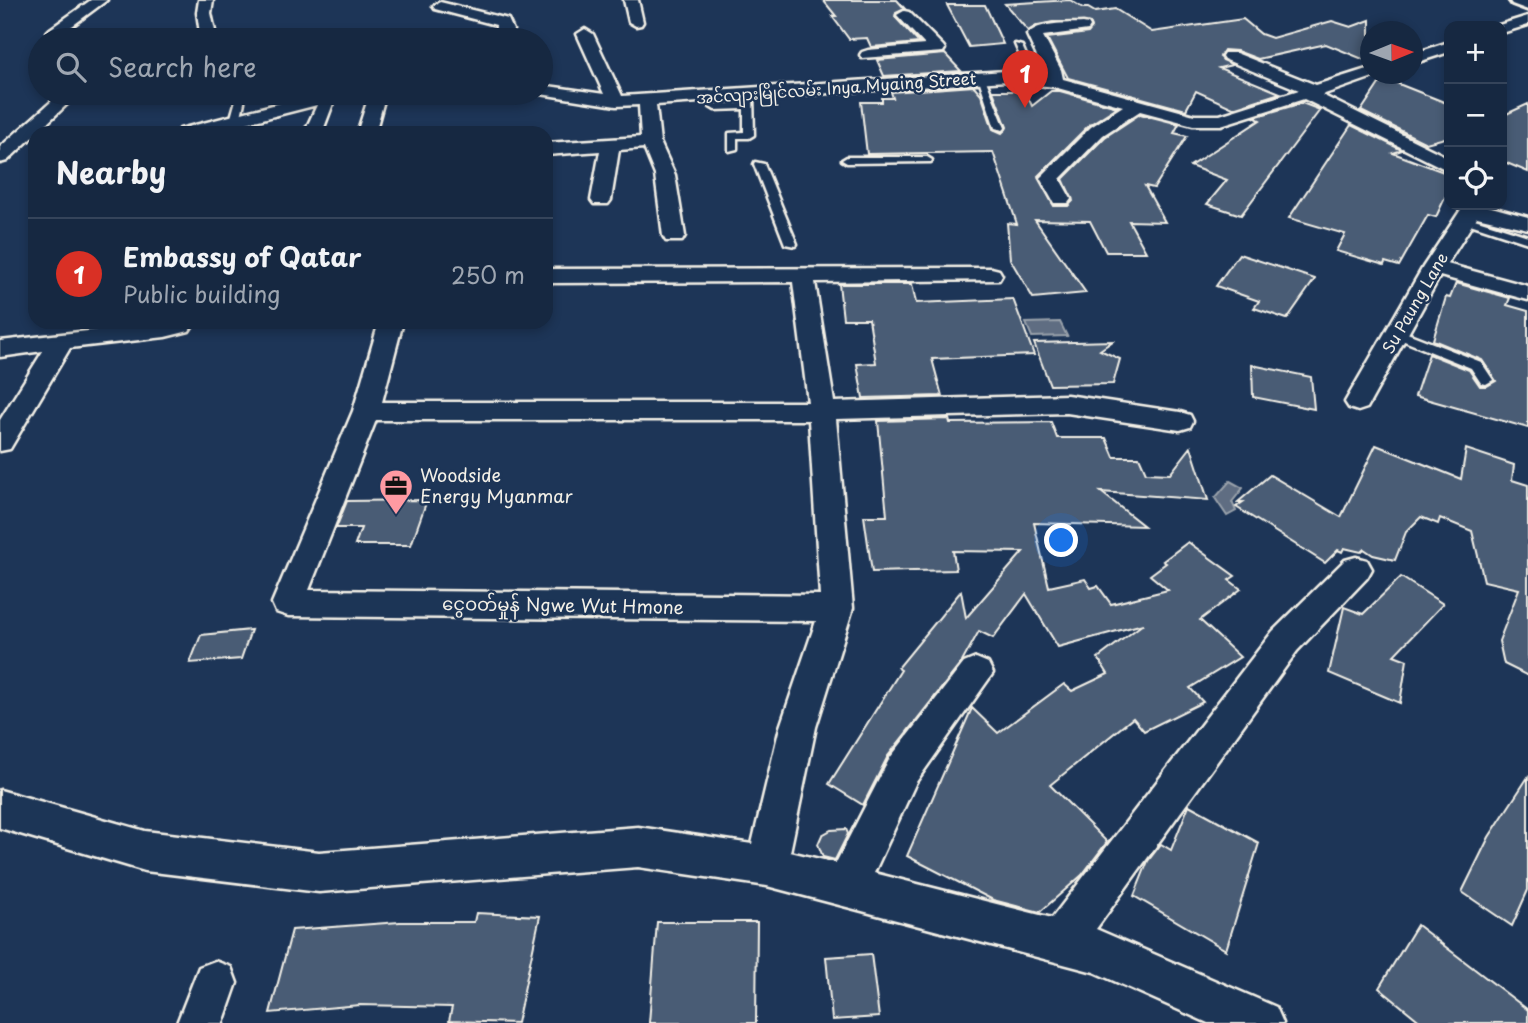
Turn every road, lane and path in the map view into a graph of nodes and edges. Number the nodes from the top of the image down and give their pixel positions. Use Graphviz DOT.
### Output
graph roads {
  1 [pos="100,0"];
  2 [pos="206,0"];
  3 [pos="631,0"];
  4 [pos="1518,0"];
  5 [pos="1528,4"];
  6 [pos="440,6"];
  7 [pos="904,15"];
  8 [pos="1528,20"];
  9 [pos="636,22"];
  10 [pos="1083,27"];
  11 [pos="1507,27"];
  12 [pos="61,28"];
  13 [pos="207,28"];
  14 [pos="504,28"];
  15 [pos="585,34"];
  16 [pos="1018,46"];
  17 [pos="1444,49"];
  18 [pos="1423,55"];
  19 [pos="1230,56"];
  20 [pos="1360,77"];
  21 [pos="981,78"];
  22 [pos="1034,79"];
  23 [pos="1055,82"];
  24 [pos="892,84"];
  25 [pos="553,92"];
  26 [pos="1312,93"];
  27 [pos="647,100"];
  28 [pos="749,100"];
  29 [pos="616,101"];
  30 [pos="60,105"];
  31 [pos="239,105"];
  32 [pos="293,105"];
  33 [pos="326,105"];
  34 [pos="374,105"];
  35 [pos="1135,106"];
  36 [pos="715,107"];
  37 [pos="235,121"];
  38 [pos="40,126"];
  39 [pos="215,126"];
  40 [pos="316,126"];
  41 [pos="368,126"];
  42 [pos="1000,128"];
  43 [pos="0,138"];
  44 [pos="28,139"];
  45 [pos="651,142"];
  46 [pos="610,146"];
  47 [pos="553,149"];
  48 [pos="732,149"];
  49 [pos="0,157"];
  50 [pos="848,160"];
  51 [pos="927,160"];
  52 [pos="1444,162"];
  53 [pos="759,164"];
  54 [pos="1061,199"];
  55 [pos="601,200"];
  56 [pos="1470,211"];
  57 [pos="1528,223"];
  58 [pos="674,236"];
  59 [pos="1528,240"];
  60 [pos="791,244"];
  61 [pos="1434,268"];
  62 [pos="803,275"];
  63 [pos="991,275"];
  64 [pos="553,276"];
  65 [pos="1528,293"];
  66 [pos="168,329"];
  67 [pos="389,329"];
  68 [pos="1397,333"];
  69 [pos="63,340"];
  70 [pos="0,349"];
  71 [pos="1486,380"];
  72 [pos="1358,402"];
  73 [pos="366,411"];
  74 [pos="822,411"];
  75 [pos="1180,421"];
  76 [pos="0,442"];
  77 [pos="1356,569"];
  78 [pos="837,608"];
  79 [pos="976,673"];
  80 [pos="0,809"];
  81 [pos="767,866"];
  82 [pos="846,886"];
  83 [pos="1062,940"];
  84 [pos="215,983"];
  85 [pos="200,1023"];
  86 [pos="1260,1023"];
  1 -- 12 [label="street"];
  2 -- 13 [label="street"];
  3 -- 9 [label="street"];
  4 -- 5 [label="main road"];
  6 -- 14 [label="street"];
  7 -- 24 [label="street"];
  8 -- 11 [label="street"];
  10 -- 23 [label="street"];
  15 -- 29 [label="street"];
  16 -- 22 [label="lane"];
  17 -- 18 [label="street"];
  19 -- 26 [label="street"];
  20 -- 26 [label="street, အင်လျားမြိုင်လမ်း Inya Myaing Street"];
  21 -- 22 [label="street, အင်လျားမြိုင်လမ်း Inya Myaing Street"];
  21 -- 24 [label="street, အင်လျားမြိုင်လမ်း Inya Myaing Street"];
  21 -- 42 [label="lane"];
  22 -- 23 [label="street, အင်လျားမြိုင်လမ်း Inya Myaing Street"];
  23 -- 35 [label="street, အင်လျားမြိုင်လမ်း Inya Myaing Street"];
  24 -- 28 [label="street, အင်လျားမြိုင်လမ်း Inya Myaing Street"];
  25 -- 29 [label="street, အင်လျားမြိုင်လမ်း Inya Myaing Street"];
  26 -- 35 [label="street, အင်လျားမြိုင်လမ်း Inya Myaing Street"];
  26 -- 52 [label="street"];
  27 -- 28 [label="street, အင်လျားမြိုင်လမ်း Inya Myaing Street"];
  27 -- 29 [label="street, အင်လျားမြိုင်လမ်း Inya Myaing Street"];
  27 -- 45 [label="street"];
  28 -- 36 [label="lane"];
  28 -- 48 [label="lane"];
  30 -- 38 [label="street"];
  31 -- 37 [label="lane"];
  32 -- 37 [label="street"];
  33 -- 40 [label="street"];
  34 -- 41 [label="street"];
  35 -- 54 [label="street"];
  37 -- 39 [label="street"];
  43 -- 44 [label="street"];
  44 -- 49 [label="street"];
  45 -- 46 [label="street"];
  45 -- 58 [label="street"];
  46 -- 47 [label="street"];
  46 -- 55 [label="street"];
  50 -- 51 [label="lane"];
  53 -- 60 [label="lane"];
  56 -- 57 [label="street"];
  56 -- 59 [label="lane"];
  56 -- 61 [label="street, Su Paung Lane"];
  61 -- 65 [label="street"];
  61 -- 68 [label="street, Su Paung Lane"];
  62 -- 63 [label="street"];
  62 -- 64 [label="street"];
  62 -- 74 [label="street"];
  66 -- 69 [label="street"];
  67 -- 73 [label="street"];
  68 -- 71 [label="lane"];
  68 -- 72 [label="street, Su Paung Lane"];
  69 -- 70 [label="street"];
  69 -- 76 [label="street"];
  73 -- 74 [label="street"];
  73 -- 78 [label="street, ငွေဝတ်မှုန် Ngwe Wut Hmone"];
  74 -- 75 [label="street"];
  74 -- 78 [label="street"];
  77 -- 83 [label="street"];
  78 -- 81 [label="street"];
  79 -- 82 [label="street"];
  80 -- 81 [label="street"];
  81 -- 82 [label="street"];
  82 -- 83 [label="street"];
  83 -- 86 [label="street"];
  84 -- 85 [label="street"];
}
